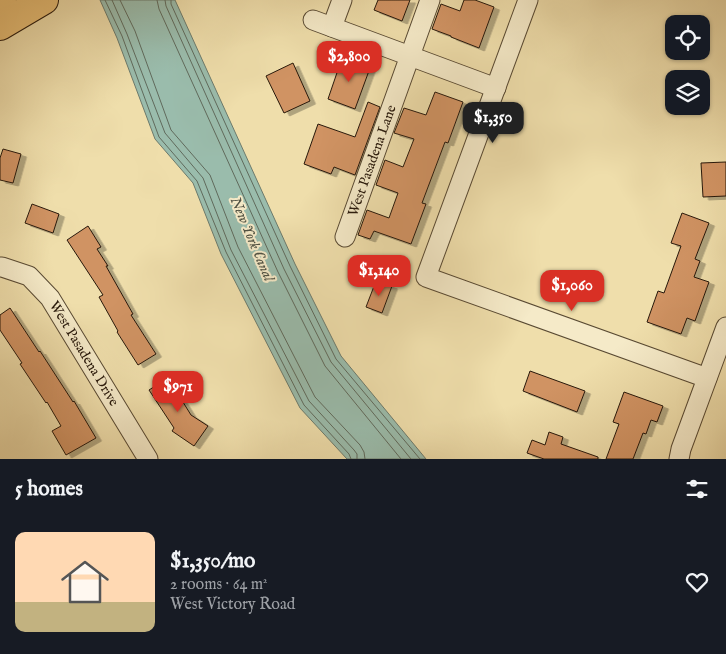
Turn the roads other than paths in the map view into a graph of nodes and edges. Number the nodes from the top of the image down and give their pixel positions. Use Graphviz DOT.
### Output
graph roads {
  1 [pos="44,0"];
  2 [pos="342,0"];
  3 [pos="430,0"];
  4 [pos="528,0"];
  5 [pos="313,20"];
  6 [pos="0,26"];
  7 [pos="332,27"];
  8 [pos="410,56"];
  9 [pos="496,88"];
  10 [pos="345,237"];
  11 [pos="1,267"];
  12 [pos="726,327"];
  13 [pos="707,378"];
  14 [pos="148,459"];
  15 [pos="679,459"];
  1 -- 6 [label="highway"];
  2 -- 7 [label="street"];
  3 -- 8 [label="street, West Pasadena Lane"];
  4 -- 9 [label="street"];
  5 -- 7 [label="street"];
  7 -- 8 [label="street"];
  8 -- 9 [label="street"];
  8 -- 10 [label="street, West Pasadena Lane"];
  9 -- 13 [label="street"];
  11 -- 14 [label="street, West Pasadena Drive"];
  12 -- 13 [label="street"];
  13 -- 15 [label="street"];
}
